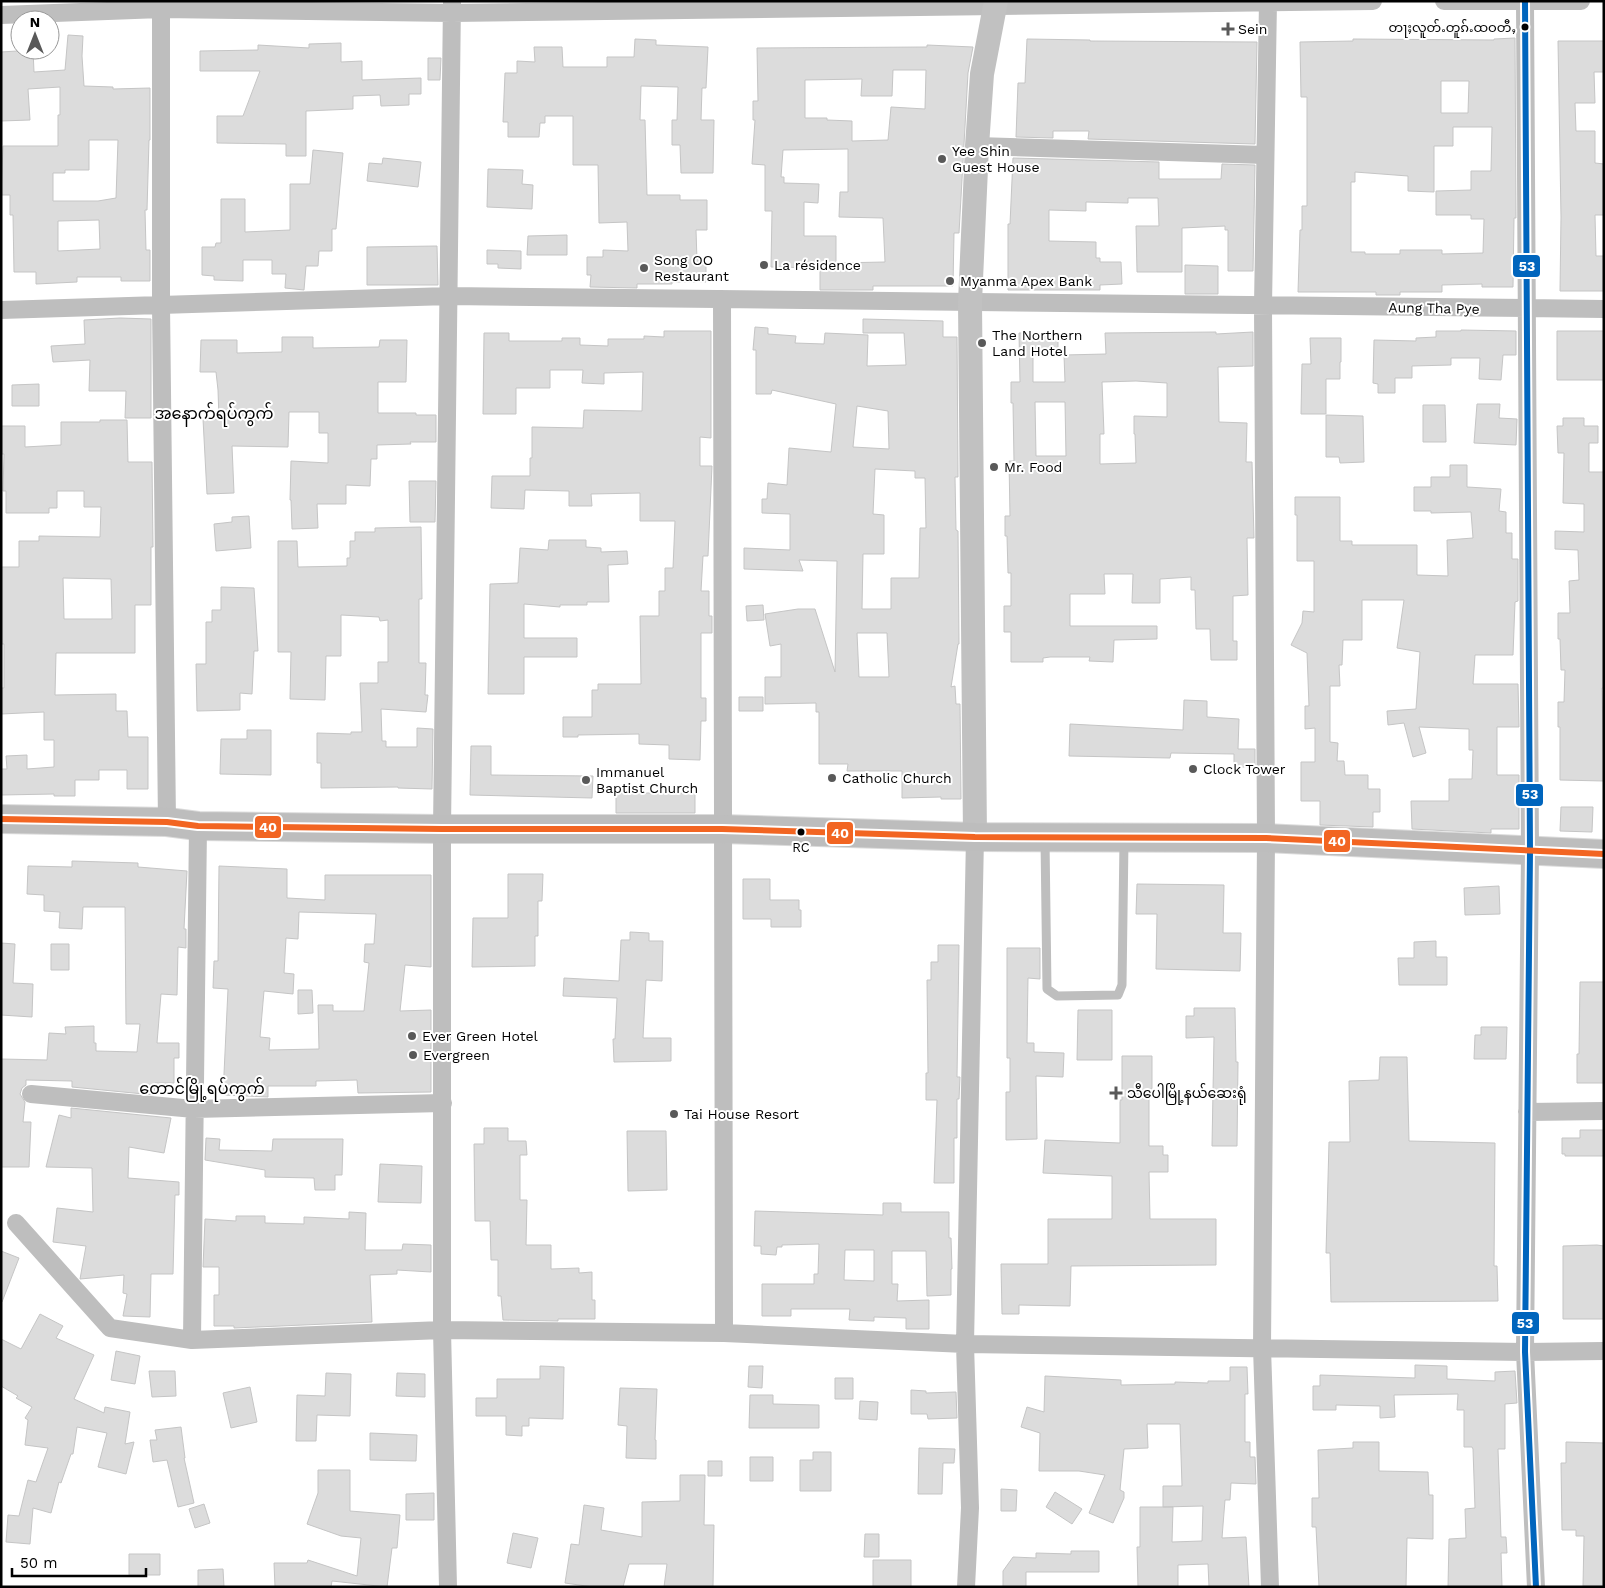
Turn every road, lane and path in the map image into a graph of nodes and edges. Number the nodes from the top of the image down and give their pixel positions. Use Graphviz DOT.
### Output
graph roads {
  1 [pos="1373,1"];
  2 [pos="1444,1"];
  3 [pos="1581,1"];
  4 [pos="1268,2"];
  5 [pos="1525,2"];
  6 [pos="996,4"];
  7 [pos="161,5"];
  8 [pos="452,7"];
  9 [pos="1,14"];
  10 [pos="977,146"];
  11 [pos="1266,155"];
  12 [pos="449,296"];
  13 [pos="722,299"];
  14 [pos="970,302"];
  15 [pos="162,305"];
  16 [pos="1263,306"];
  17 [pos="1526,309"];
  18 [pos="1604,309"];
  19 [pos="1,310"];
  20 [pos="1,819"];
  21 [pos="167,822"];
  22 [pos="198,826"];
  23 [pos="442,829"];
  24 [pos="722,830"];
  25 [pos="975,837"];
  26 [pos="1045,838"];
  27 [pos="1124,838"];
  28 [pos="1266,838"];
  29 [pos="1530,851"];
  30 [pos="1604,854"];
  31 [pos="31,1094"];
  32 [pos="443,1103"];
  33 [pos="194,1109"];
  34 [pos="1604,1111"];
  35 [pos="1528,1112"];
  36 [pos="16,1223"];
  37 [pos="442,1330"];
  38 [pos="724,1333"];
  39 [pos="192,1340"];
  40 [pos="965,1344"];
  41 [pos="1262,1348"];
  42 [pos="1525,1352"];
  43 [pos="1604,1352"];
  44 [pos="450,1586"];
  45 [pos="966,1587"];
  46 [pos="1270,1587"];
  47 [pos="1536,1587"];
  1 -- 4 [label="street"];
  2 -- 5 [label="street"];
  3 -- 5 [label="street"];
  4 -- 6 [label="street"];
  4 -- 11 [label="street"];
  5 -- 17 [label="street"];
  6 -- 8 [label="street"];
  6 -- 10 [label="main road"];
  7 -- 8 [label="street"];
  7 -- 9 [label="street"];
  7 -- 15 [label="street"];
  8 -- 12 [label="street"];
  10 -- 11 [label="street"];
  10 -- 14 [label="main road"];
  11 -- 16 [label="street"];
  12 -- 13 [label="street, Aung Tha Pye"];
  12 -- 15 [label="street, Aung Tha Pye"];
  12 -- 23 [label="street"];
  13 -- 14 [label="street, Aung Tha Pye"];
  13 -- 24 [label="street"];
  14 -- 16 [label="street, Aung Tha Pye"];
  14 -- 25 [label="main road"];
  15 -- 19 [label="street, Aung Tha Pye"];
  15 -- 21 [label="street"];
  16 -- 17 [label="street, Aung Tha Pye"];
  16 -- 28 [label="street"];
  17 -- 18 [label="street, Aung Tha Pye"];
  17 -- 29 [label="street"];
  20 -- 21 [label="highway"];
  21 -- 22 [label="highway"];
  22 -- 23 [label="highway"];
  22 -- 33 [label="street"];
  23 -- 24 [label="highway"];
  23 -- 32 [label="street"];
  24 -- 25 [label="highway"];
  24 -- 38 [label="street"];
  25 -- 26 [label="highway"];
  25 -- 40 [label="street"];
  26 -- 27 [label="highway"];
  26 -- 27 [label="lane"];
  27 -- 28 [label="highway"];
  28 -- 29 [label="highway"];
  28 -- 41 [label="street"];
  29 -- 30 [label="highway"];
  29 -- 35 [label="street"];
  31 -- 33 [label="street"];
  32 -- 33 [label="street"];
  32 -- 37 [label="street"];
  33 -- 39 [label="street"];
  34 -- 35 [label="street"];
  35 -- 42 [label="street"];
  36 -- 39 [label="street"];
  37 -- 38 [label="street"];
  37 -- 39 [label="street"];
  37 -- 44 [label="street"];
  38 -- 40 [label="street"];
  40 -- 41 [label="street"];
  40 -- 45 [label="street"];
  41 -- 42 [label="street"];
  41 -- 46 [label="street"];
  42 -- 43 [label="street"];
  42 -- 47 [label="street"];
}
